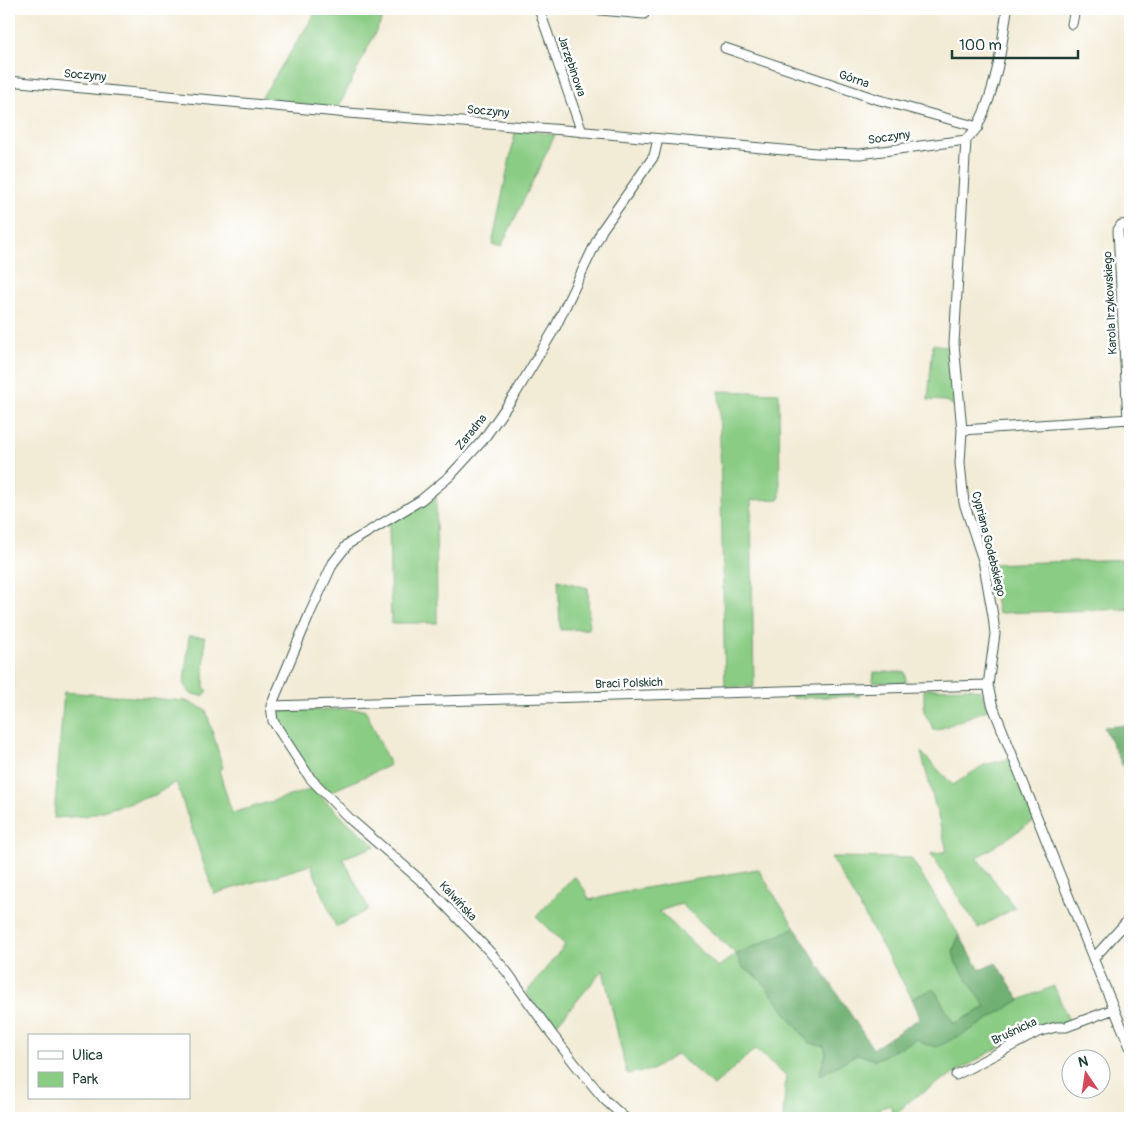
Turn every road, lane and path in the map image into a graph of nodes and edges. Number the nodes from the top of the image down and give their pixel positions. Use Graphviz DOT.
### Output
graph roads {
  1 [pos="539,9"];
  2 [pos="590,9"];
  3 [pos="1007,9"];
  4 [pos="1075,9"];
  5 [pos="644,14"];
  6 [pos="1072,24"];
  7 [pos="725,48"];
  8 [pos="9,81"];
  9 [pos="978,127"];
  10 [pos="582,132"];
  11 [pos="658,139"];
  12 [pos="966,140"];
  13 [pos="1130,224"];
  14 [pos="1129,420"];
  15 [pos="962,430"];
  16 [pos="988,685"];
  17 [pos="271,706"];
  18 [pos="1130,918"];
  19 [pos="1093,959"];
  20 [pos="1114,1009"];
  21 [pos="1130,1047"];
  22 [pos="956,1075"];
  23 [pos="625,1118"];
  1 -- 10 [label="street, Jarzębinowa"];
  2 -- 5 [label="street"];
  3 -- 9 [label="street"];
  4 -- 6 [label="street"];
  7 -- 9 [label="street, Górna"];
  8 -- 10 [label="street, Soczyny"];
  9 -- 12 [label="street"];
  10 -- 11 [label="street, Soczyny"];
  11 -- 12 [label="street, Soczyny"];
  11 -- 17 [label="street, Zaradna"];
  12 -- 15 [label="street, Cypriana Godebskiego"];
  13 -- 14 [label="street, Karola Irzykowskiego"];
  14 -- 15 [label="street, Karola Irzykowskiego"];
  15 -- 16 [label="street, Cypriana Godebskiego"];
  16 -- 17 [label="street, Braci Polskich"];
  16 -- 19 [label="street, Cypriana Godebskiego"];
  17 -- 23 [label="street, Kalwińska"];
  18 -- 19 [label="street"];
  19 -- 20 [label="street, Cypriana Godebskiego"];
  20 -- 21 [label="street, Cypriana Godebskiego"];
  20 -- 22 [label="street, Bruśnicka"];
}
